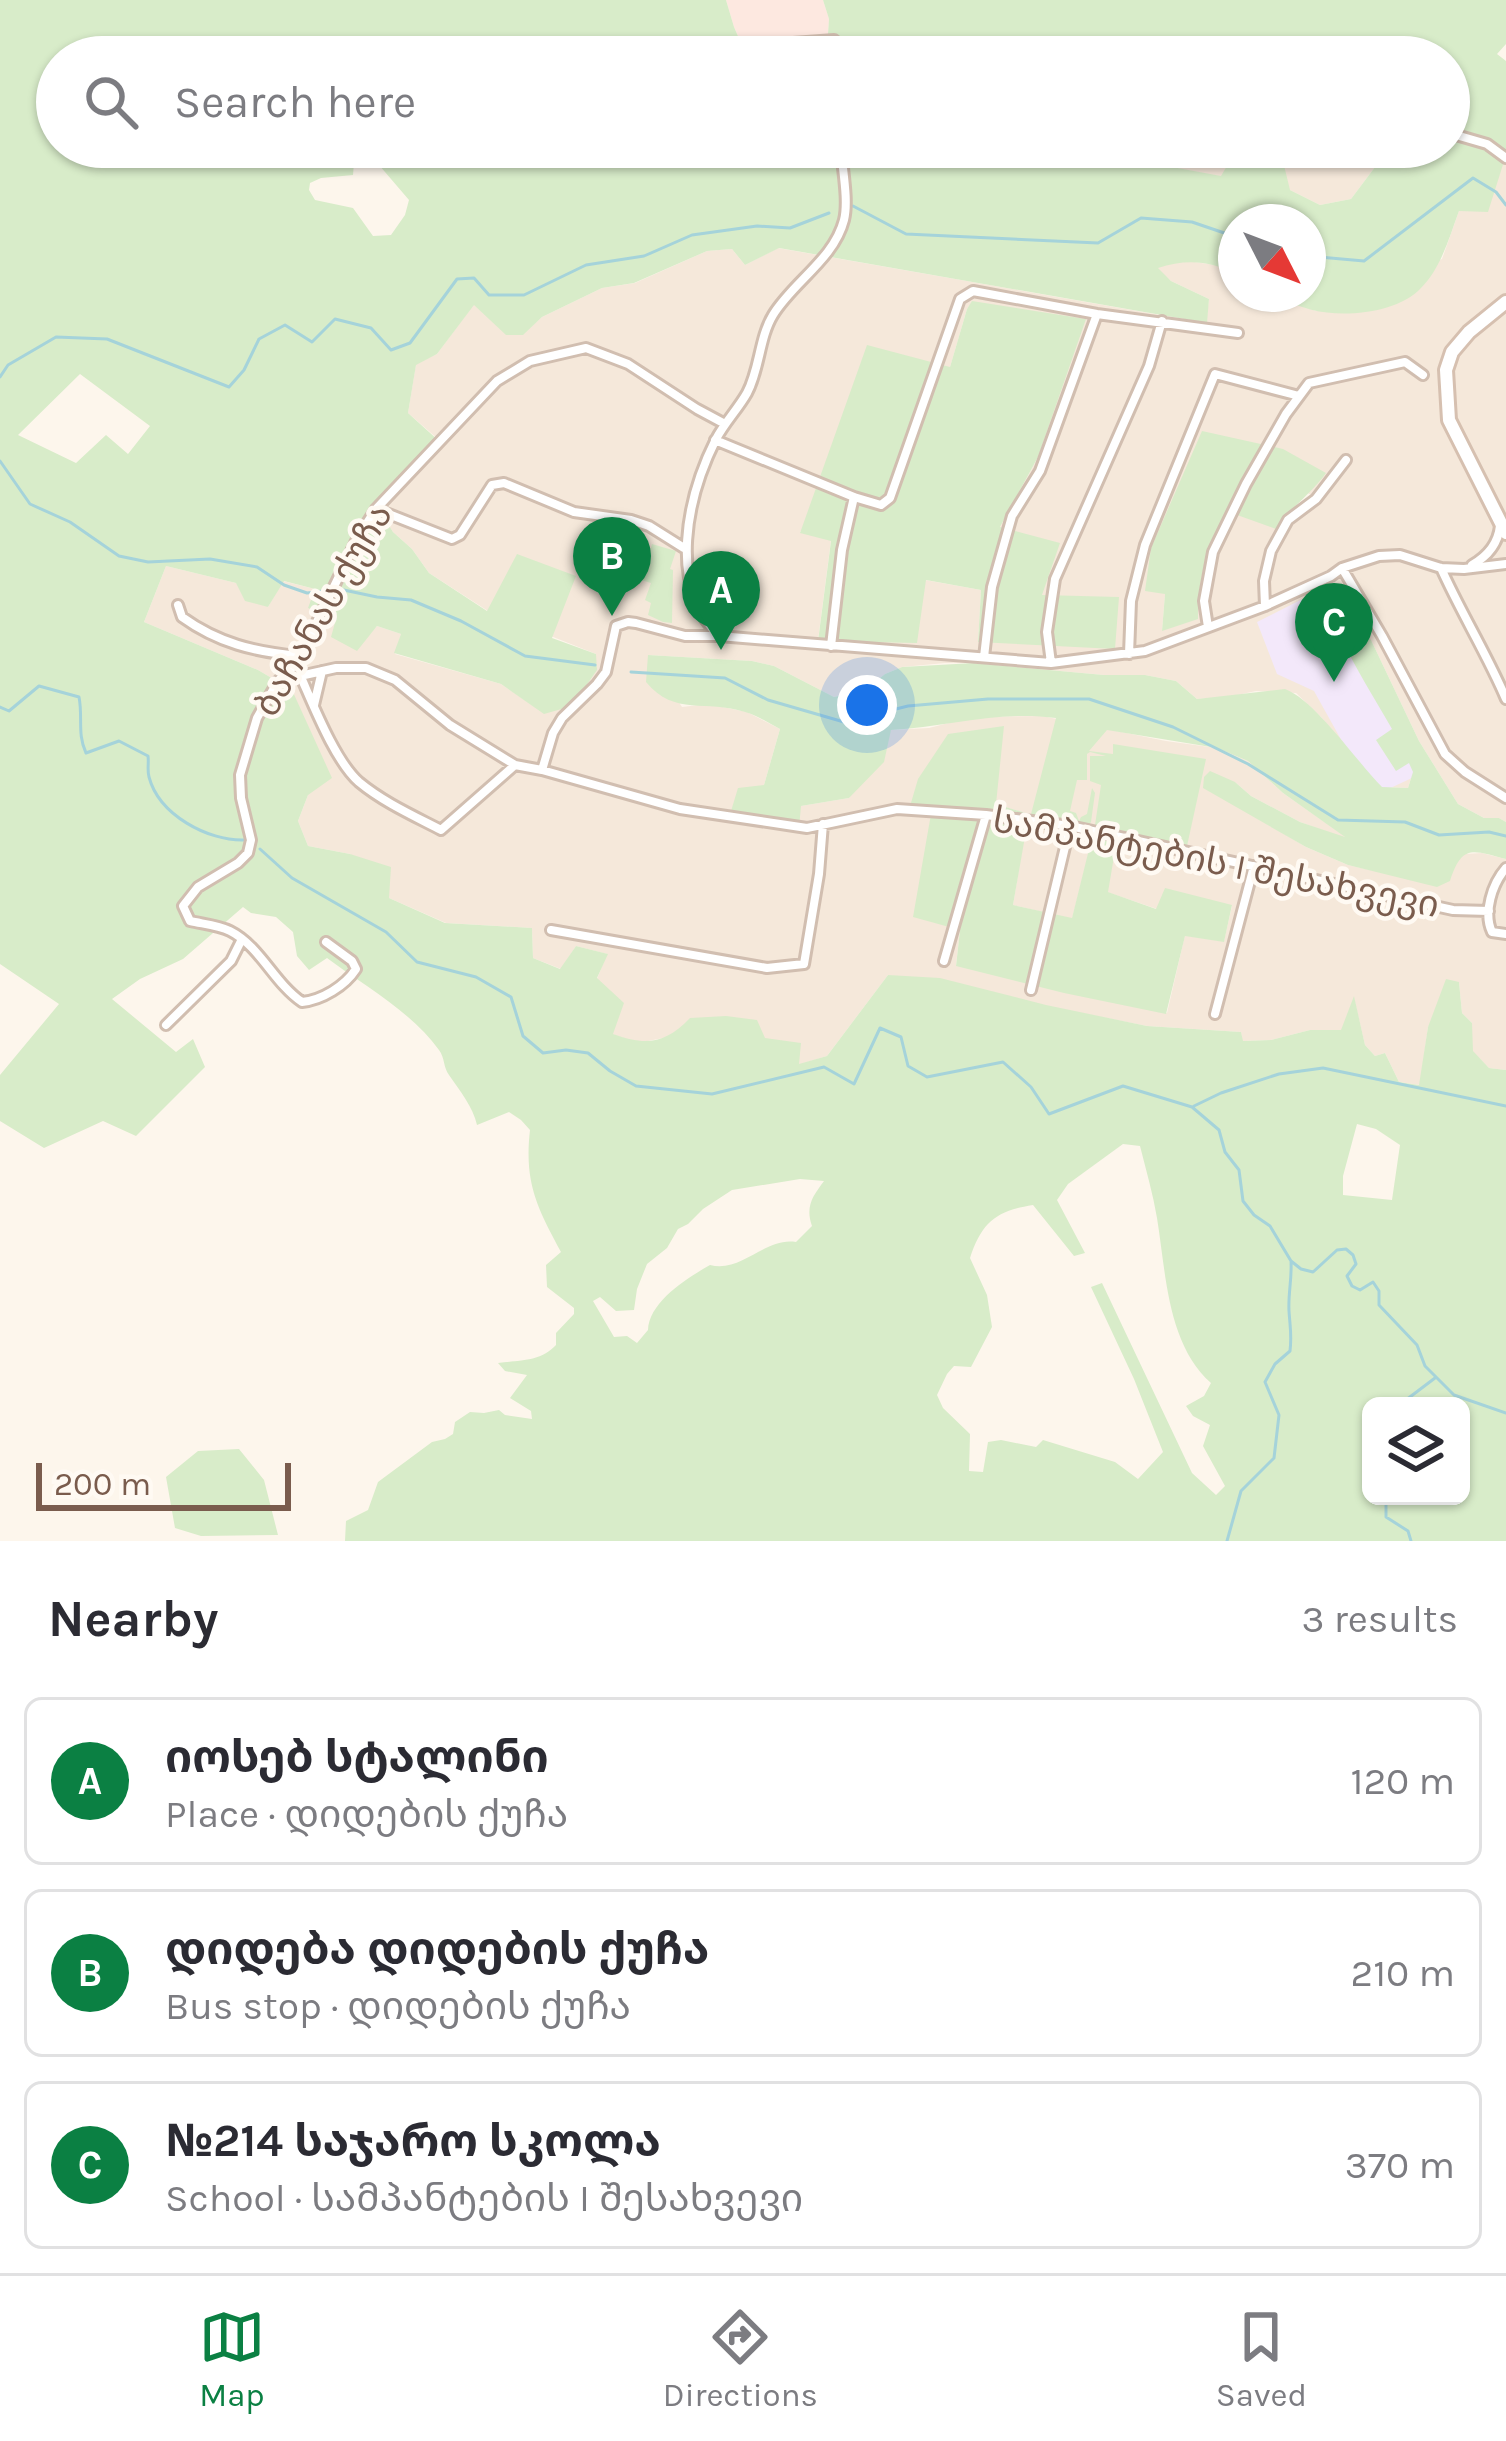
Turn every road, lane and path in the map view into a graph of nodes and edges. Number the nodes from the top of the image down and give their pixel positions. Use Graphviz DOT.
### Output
graph roads {
  1 [pos="1470,139"];
  2 [pos="1506,158"];
  3 [pos="843,168"];
  4 [pos="1506,302"];
  5 [pos="1097,314"];
  6 [pos="1162,322"];
  7 [pos="1238,333"];
  8 [pos="1423,376"];
  9 [pos="1299,396"];
  10 [pos="725,424"];
  11 [pos="715,440"];
  12 [pos="1346,460"];
  13 [pos="854,497"];
  14 [pos="376,509"];
  15 [pos="1503,529"];
  16 [pos="684,548"];
  17 [pos="1506,564"];
  18 [pos="1342,568"];
  19 [pos="1441,568"];
  20 [pos="1464,569"];
  21 [pos="178,605"];
  22 [pos="1264,606"];
  23 [pos="1208,627"];
  24 [pos="719,636"];
  25 [pos="831,646"];
  26 [pos="1129,655"];
  27 [pos="984,656"];
  28 [pos="298,660"];
  29 [pos="1051,663"];
  30 [pos="322,671"];
  31 [pos="300,676"];
  32 [pos="1506,699"];
  33 [pos="314,707"];
  34 [pos="514,765"];
  35 [pos="542,770"];
  36 [pos="1506,799"];
  37 [pos="986,815"];
  38 [pos="824,824"];
  39 [pos="1070,826"];
  40 [pos="1254,866"];
  41 [pos="1506,868"];
  42 [pos="1489,911"];
  43 [pos="551,930"];
  44 [pos="1506,934"];
  45 [pos="242,939"];
  46 [pos="326,942"];
  47 [pos="944,961"];
  48 [pos="1030,990"];
  49 [pos="1216,1014"];
  50 [pos="166,1024"];
  1 -- 2 [label="street"];
  3 -- 10 [label="street"];
  4 -- 15 [label="street"];
  5 -- 6 [label="street"];
  5 -- 13 [label="street"];
  5 -- 27 [label="street"];
  6 -- 7 [label="street"];
  6 -- 29 [label="street"];
  8 -- 9 [label="street"];
  9 -- 23 [label="street"];
  9 -- 26 [label="street"];
  10 -- 11 [label="street"];
  10 -- 14 [label="street, ბაჩანას ქუჩა"];
  11 -- 13 [label="street"];
  11 -- 16 [label="street"];
  12 -- 22 [label="street"];
  13 -- 25 [label="street"];
  14 -- 16 [label="street"];
  14 -- 28 [label="street, ბაჩანას ქუჩა"];
  15 -- 20 [label="street"];
  16 -- 24 [label="street"];
  17 -- 20 [label="street"];
  18 -- 19 [label="street"];
  18 -- 22 [label="street"];
  18 -- 36 [label="street"];
  19 -- 20 [label="street"];
  19 -- 32 [label="street"];
  21 -- 28 [label="street"];
  22 -- 23 [label="street"];
  23 -- 26 [label="street"];
  24 -- 25 [label="street"];
  24 -- 35 [label="street"];
  25 -- 27 [label="street"];
  26 -- 29 [label="street"];
  27 -- 29 [label="street"];
  28 -- 31 [label="street"];
  28 -- 45 [label="street, ბაჩანას ქუჩა"];
  30 -- 31 [label="street"];
  30 -- 33 [label="street"];
  30 -- 34 [label="street"];
  31 -- 33 [label="street"];
  33 -- 34 [label="street"];
  34 -- 35 [label="street, სამპანტების I შესახვევი"];
  35 -- 38 [label="street, სამპანტების I შესახვევი"];
  37 -- 38 [label="street, სამპანტების I შესახვევი"];
  37 -- 39 [label="street, სამპანტების I შესახვევი"];
  37 -- 47 [label="street"];
  38 -- 43 [label="street"];
  39 -- 40 [label="street, სამპანტების I შესახვევი"];
  39 -- 48 [label="street"];
  40 -- 42 [label="street, სამპანტების I შესახვევი"];
  40 -- 49 [label="street"];
  41 -- 42 [label="street, სამპანტების I შესახვევი"];
  42 -- 44 [label="street"];
  45 -- 46 [label="street, ბაჩანას ქუჩა"];
  45 -- 50 [label="street"];
}
